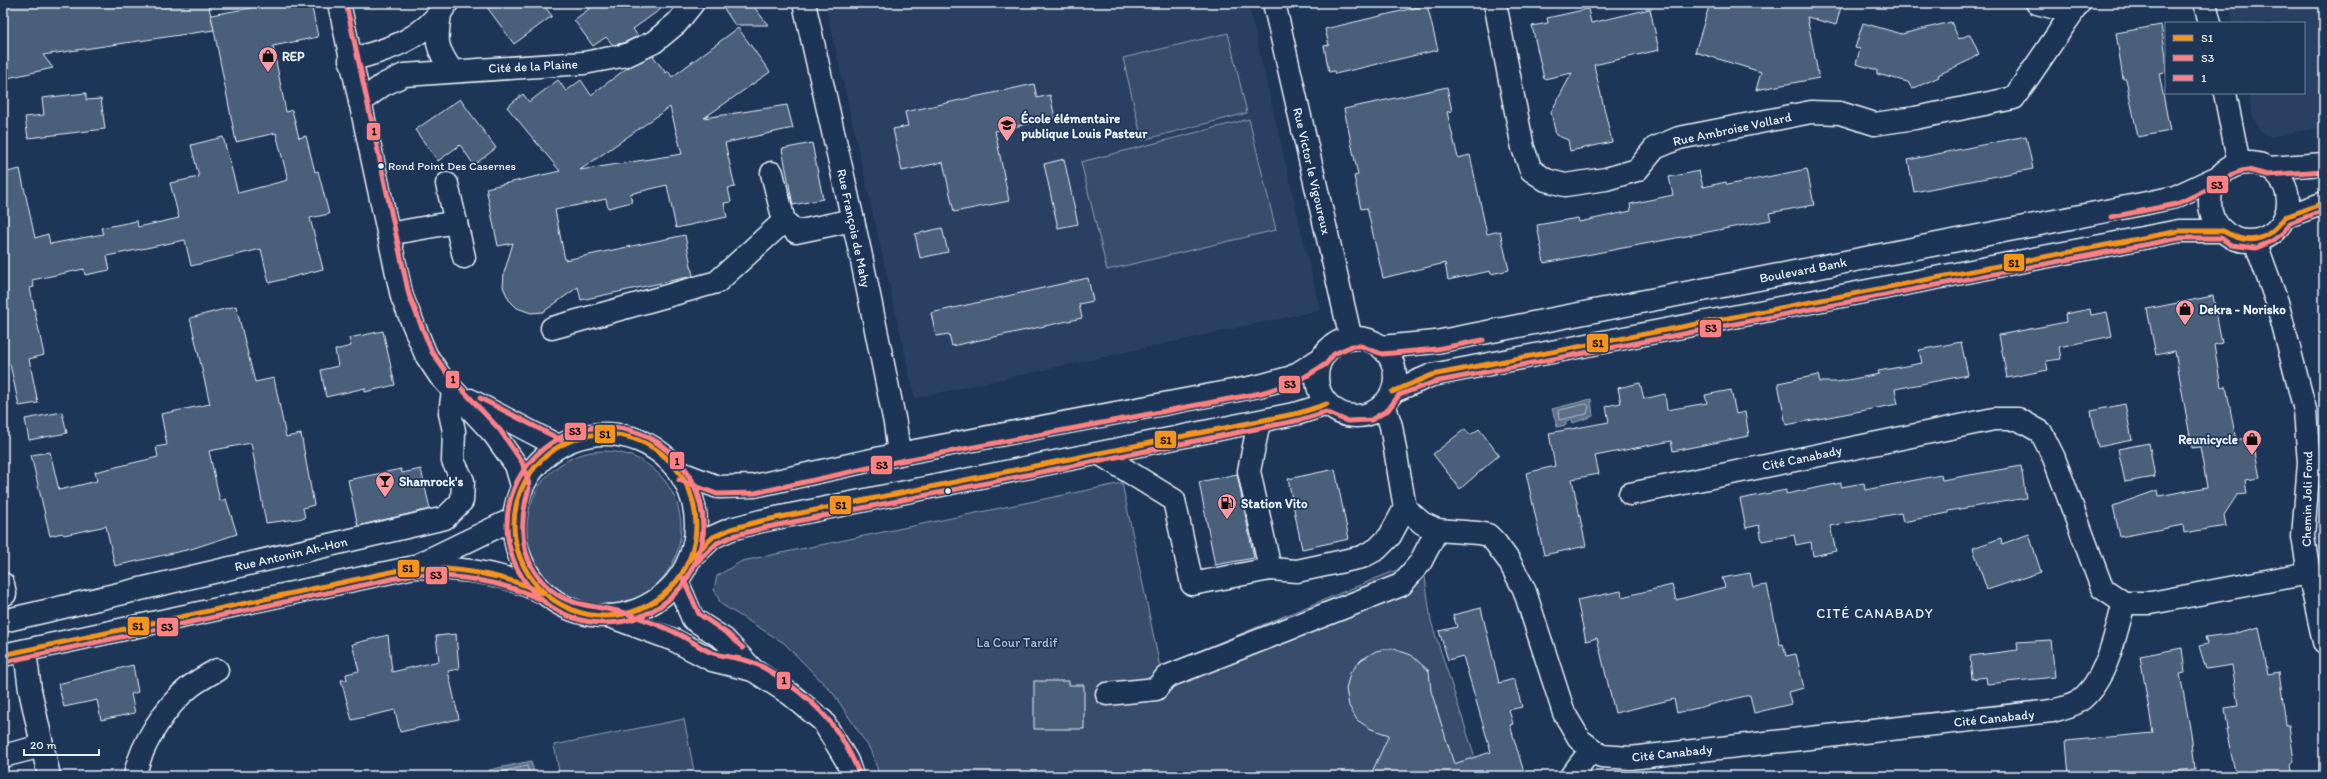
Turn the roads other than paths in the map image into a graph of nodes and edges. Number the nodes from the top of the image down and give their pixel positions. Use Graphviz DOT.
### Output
graph roads {
  1 [pos="339,3"];
  2 [pos="693,3"];
  3 [pos="804,3"];
  4 [pos="1495,3"];
  5 [pos="2037,3"];
  6 [pos="2205,3"];
  7 [pos="1280,4"];
  8 [pos="443,8"];
  9 [pos="2075,8"];
  10 [pos="2210,22"];
  11 [pos="350,60"];
  12 [pos="452,71"];
  13 [pos="2225,94"];
  14 [pos="360,102"];
  15 [pos="2240,164"];
  16 [pos="2324,164"];
  17 [pos="2268,168"];
  18 [pos="772,173"];
  19 [pos="2220,176"];
  20 [pos="447,184"];
  21 [pos="2324,203"];
  22 [pos="2285,217"];
  23 [pos="853,220"];
  24 [pos="784,221"];
  25 [pos="456,222"];
  26 [pos="2223,231"];
  27 [pos="389,234"];
  28 [pos="2255,241"];
  29 [pos="464,257"];
  30 [pos="552,328"];
  31 [pos="1351,338"];
  32 [pos="1381,347"];
  33 [pos="1322,358"];
  34 [pos="453,391"];
  35 [pos="1388,398"];
  36 [pos="1327,404"];
  37 [pos="1259,422"];
  38 [pos="558,446"];
  39 [pos="899,454"];
  40 [pos="1100,454"];
  41 [pos="681,473"];
  42 [pos="2316,480"];
  43 [pos="522,486"];
  44 [pos="1630,494"];
  45 [pos="1405,508"];
  46 [pos="513,519"];
  47 [pos="1437,530"];
  48 [pos="690,560"];
  49 [pos="414,567"];
  50 [pos="1270,569"];
  51 [pos="2308,573"];
  52 [pos="677,581"];
  53 [pos="543,593"];
  54 [pos="2124,603"];
  55 [pos="609,616"];
  56 [pos="3,621"];
  57 [pos="2324,642"];
  58 [pos="25,651"];
  59 [pos="3,655"];
  60 [pos="217,670"];
  61 [pos="753,670"];
  62 [pos="1107,694"];
  63 [pos="42,746"];
  64 [pos="1592,749"];
  65 [pos="3,756"];
  66 [pos="49,776"];
  67 [pos="135,776"];
  68 [pos="852,776"];
  69 [pos="1572,776"];
  1 -- 11 [label="street"];
  2 -- 12 [label="street, Cité de la Plaine"];
  3 -- 23 [label="street, Rue François de Mahy"];
  4 -- 9 [label="street, Rue Ambroise Vollard"];
  5 -- 9 [label="street"];
  6 -- 10 [label="street"];
  7 -- 31 [label="street, Rue Victor le Vigoureux"];
  8 -- 11 [label="street"];
  8 -- 12 [label="street"];
  11 -- 14 [label="street"];
  12 -- 14 [label="street, Cité de la Plaine"];
  13 -- 15 [label="street"];
  14 -- 27 [label="street"];
  15 -- 17 [label="street"];
  15 -- 19 [label="street"];
  16 -- 17 [label="street"];
  17 -- 22 [label="street"];
  18 -- 24 [label="street"];
  19 -- 26 [label="street"];
  19 -- 32 [label="street, Boulevard Bank"];
  20 -- 25 [label="street"];
  21 -- 22 [label="street"];
  22 -- 28 [label="street"];
  23 -- 24 [label="street"];
  23 -- 39 [label="street, Rue François de Mahy"];
  24 -- 30 [label="street"];
  25 -- 27 [label="street"];
  25 -- 29 [label="street"];
  26 -- 28 [label="street"];
  26 -- 35 [label="street"];
  27 -- 34 [label="street"];
  28 -- 42 [label="street, Chemin Joli Fond"];
  31 -- 32 [label="street"];
  31 -- 33 [label="street"];
  32 -- 35 [label="street"];
  33 -- 36 [label="street"];
  33 -- 39 [label="street"];
  34 -- 38 [label="street"];
  34 -- 43 [label="street"];
  34 -- 56 [label="street, Rue Antonin Ah-Hon"];
  35 -- 36 [label="street"];
  35 -- 45 [label="street"];
  36 -- 37 [label="street"];
  37 -- 40 [label="street"];
  37 -- 50 [label="street"];
  38 -- 41 [label="street"];
  38 -- 43 [label="street"];
  39 -- 41 [label="street"];
  40 -- 48 [label="street"];
  40 -- 50 [label="street"];
  41 -- 48 [label="street"];
  42 -- 51 [label="street, Chemin Joli Fond"];
  43 -- 46 [label="street"];
  44 -- 54 [label="street, Cité Canabady"];
  45 -- 47 [label="street, Cité Canabady"];
  45 -- 50 [label="street"];
  46 -- 49 [label="street"];
  46 -- 53 [label="street"];
  47 -- 62 [label="street"];
  47 -- 64 [label="street, Cité Canabady"];
  48 -- 52 [label="street"];
  49 -- 53 [label="street"];
  49 -- 58 [label="street"];
  51 -- 54 [label="street"];
  51 -- 57 [label="street, Chemin Joli Fond"];
  52 -- 55 [label="street"];
  52 -- 61 [label="street"];
  53 -- 55 [label="street"];
  54 -- 64 [label="street, Cité Canabady"];
  55 -- 61 [label="street"];
  58 -- 59 [label="street"];
  58 -- 63 [label="street"];
  60 -- 67 [label="street"];
  61 -- 68 [label="street"];
  63 -- 65 [label="street"];
  63 -- 66 [label="street"];
  64 -- 69 [label="street"];
}
